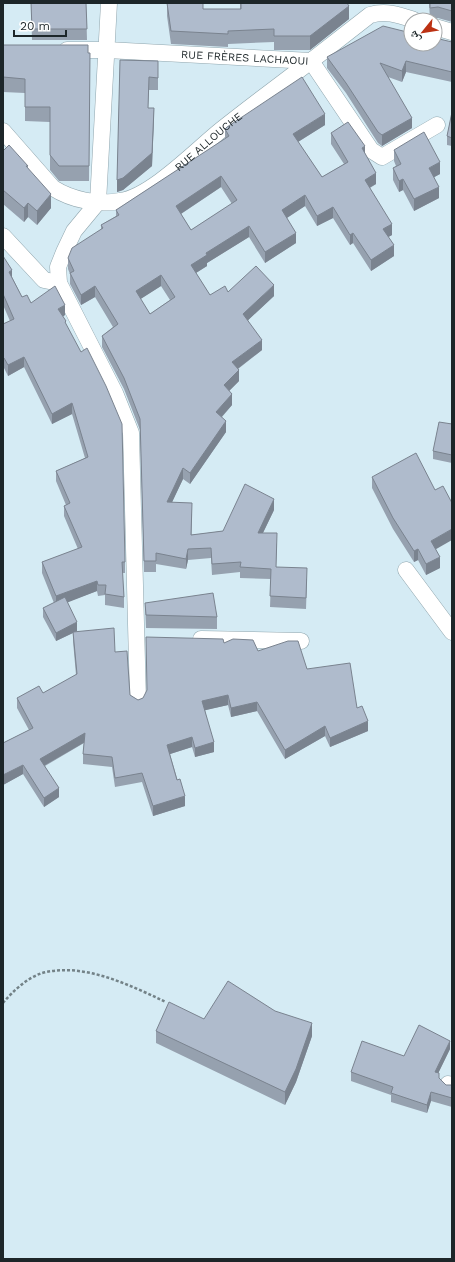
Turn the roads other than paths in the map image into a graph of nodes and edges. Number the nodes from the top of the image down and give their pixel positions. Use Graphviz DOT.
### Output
graph roads {
  1 [pos="109,3"];
  2 [pos="403,16"];
  3 [pos="51,50"];
  4 [pos="107,50"];
  5 [pos="311,61"];
  6 [pos="436,125"];
  7 [pos="3,131"];
  8 [pos="98,202"];
  9 [pos="3,236"];
  10 [pos="59,283"];
  11 [pos="406,570"];
  12 [pos="452,632"];
  13 [pos="184,638"];
  14 [pos="301,641"];
  15 [pos="138,700"];
  1 -- 4 [label="street"];
  2 -- 5 [label="street, RUE FRÈRES LACHAOUI"];
  3 -- 4 [label="street, RUE FRÈRES LACHAOUI"];
  4 -- 5 [label="street, RUE FRÈRES LACHAOUI"];
  4 -- 8 [label="street"];
  5 -- 6 [label="street"];
  5 -- 8 [label="street, RUE ALLOUCHE"];
  7 -- 8 [label="street, RUE ALLOUCHE"];
  8 -- 10 [label="street"];
  9 -- 10 [label="street"];
  10 -- 15 [label="street"];
  11 -- 12 [label="street"];
  13 -- 14 [label="street"];
}
